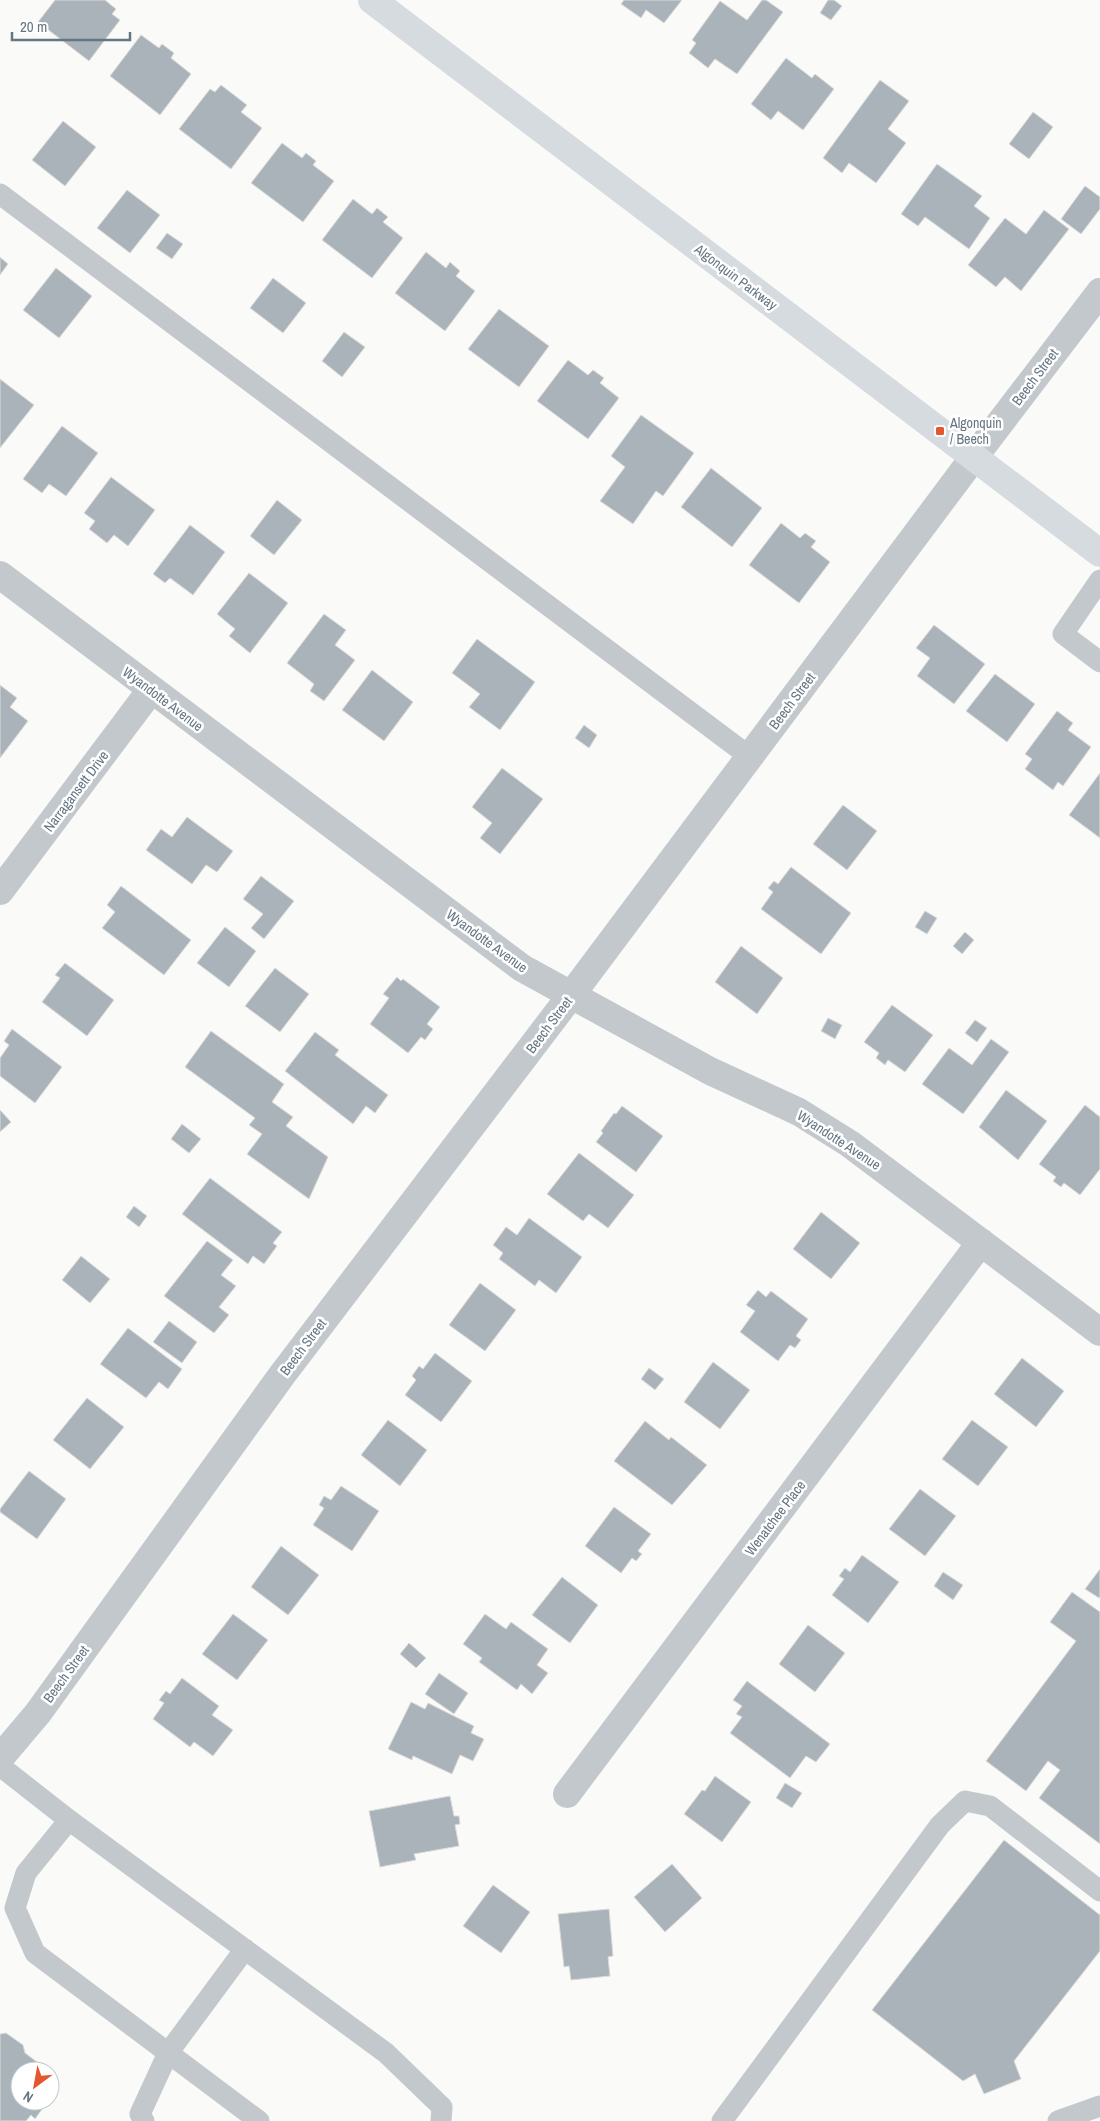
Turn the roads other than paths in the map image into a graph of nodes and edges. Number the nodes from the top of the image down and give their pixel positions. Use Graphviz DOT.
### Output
graph roads {
  1 [pos="372,0"];
  2 [pos="0,194"];
  3 [pos="1100,292"];
  4 [pos="974,457"];
  5 [pos="1100,553"];
  6 [pos="0,575"];
  7 [pos="1100,580"];
  8 [pos="1100,662"];
  9 [pos="151,690"];
  10 [pos="750,757"];
  11 [pos="0,891"];
  12 [pos="572,994"];
  13 [pos="981,1242"];
  14 [pos="1100,1332"];
  15 [pos="0,1758"];
  16 [pos="0,1766"];
  17 [pos="568,1794"];
  18 [pos="69,1820"];
  19 [pos="1100,1891"];
  20 [pos="245,1949"];
  21 [pos="168,2053"];
  22 [pos="1100,2106"];
  23 [pos="144,2121"];
  24 [pos="259,2121"];
  25 [pos="441,2121"];
  26 [pos="722,2121"];
  27 [pos="1058,2121"];
  1 -- 4 [label="main road, Algonquin Parkway"];
  2 -- 10 [label="lane"];
  3 -- 4 [label="street, Beech Street"];
  4 -- 5 [label="main road, Algonquin Parkway"];
  4 -- 10 [label="street, Beech Street"];
  6 -- 9 [label="street, Wyandotte Avenue"];
  7 -- 8 [label="lane"];
  9 -- 11 [label="street, Narragansett Drive"];
  9 -- 12 [label="street, Wyandotte Avenue"];
  10 -- 12 [label="street, Beech Street"];
  12 -- 13 [label="street, Wyandotte Avenue"];
  12 -- 15 [label="street, Beech Street"];
  13 -- 14 [label="street, Wyandotte Avenue"];
  13 -- 17 [label="street, Wenatchee Place"];
  16 -- 18 [label="lane"];
  18 -- 20 [label="lane"];
  18 -- 21 [label="lane"];
  19 -- 26 [label="lane"];
  20 -- 21 [label="lane"];
  20 -- 25 [label="lane"];
  21 -- 23 [label="lane"];
  21 -- 24 [label="lane"];
  22 -- 27 [label="lane"];
}
